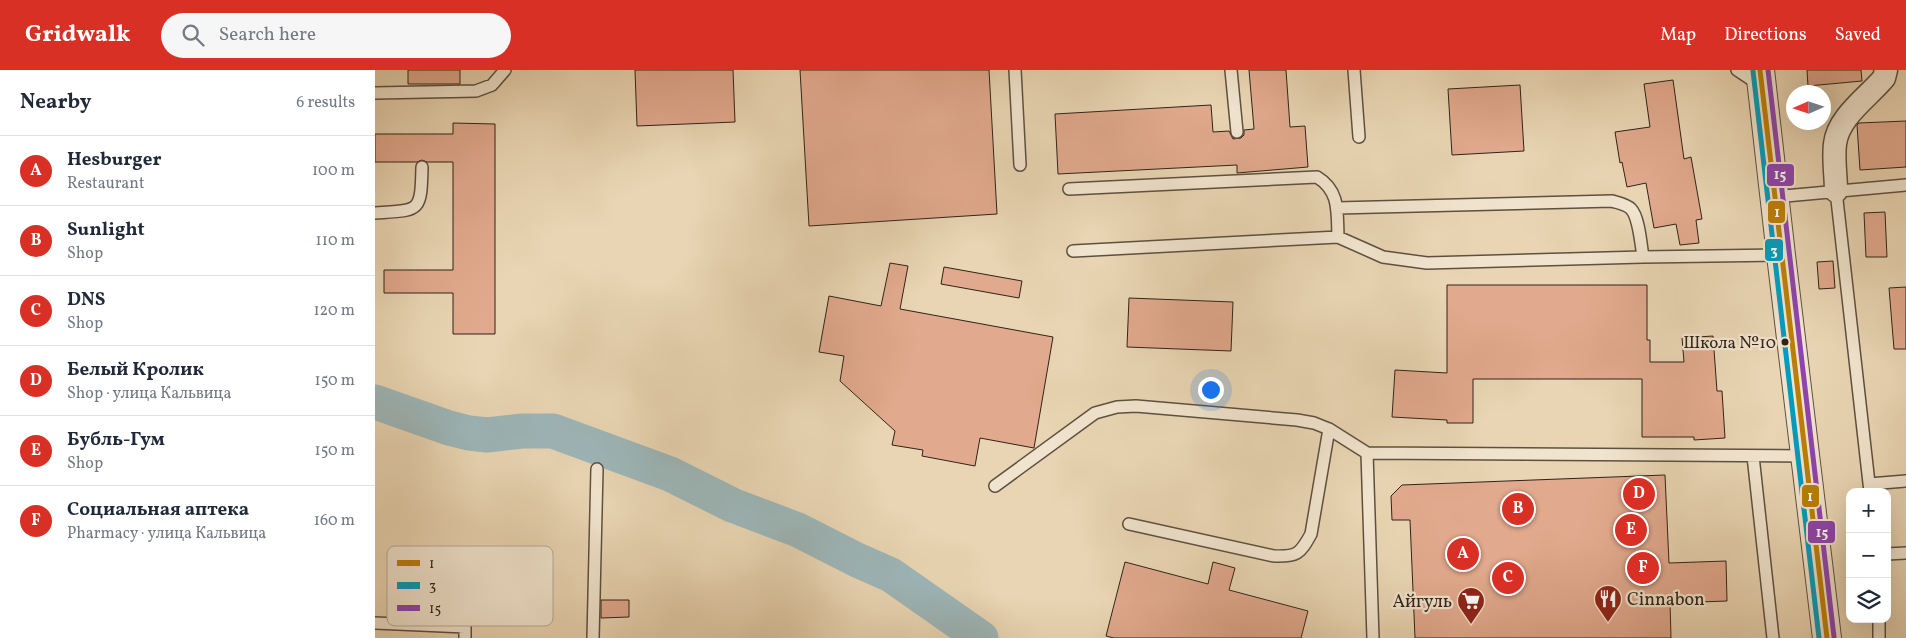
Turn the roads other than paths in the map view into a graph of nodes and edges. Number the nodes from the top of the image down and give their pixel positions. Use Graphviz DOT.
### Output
graph roads {
  1 [pos="505,70"];
  2 [pos="1015,70"];
  3 [pos="1231,70"];
  4 [pos="1354,70"];
  5 [pos="1737,70"];
  6 [pos="1886,70"];
  7 [pos="1761,79"];
  8 [pos="375,94"];
  9 [pos="1237,132"];
  10 [pos="1359,137"];
  11 [pos="1020,165"];
  12 [pos="422,168"];
  13 [pos="1906,185"];
  14 [pos="1069,189"];
  15 [pos="1836,192"];
  16 [pos="1774,197"];
  17 [pos="1337,208"];
  18 [pos="375,213"];
  19 [pos="1338,237"];
  20 [pos="1073,251"];
  21 [pos="1781,255"];
  22 [pos="1643,257"];
  23 [pos="1329,430"];
  24 [pos="1367,454"];
  25 [pos="1753,456"];
  26 [pos="1806,456"];
  27 [pos="597,469"];
  28 [pos="1906,481"];
  29 [pos="995,486"];
  30 [pos="1870,488"];
  31 [pos="1129,524"];
  32 [pos="1906,553"];
  33 [pos="1891,554"];
  34 [pos="1879,623"];
  35 [pos="442,626"];
  36 [pos="465,638"];
  37 [pos="593,638"];
  38 [pos="1373,638"];
  39 [pos="1773,638"];
  40 [pos="1827,638"];
  41 [pos="1879,638"];
  1 -- 8 [label="lane"];
  2 -- 11 [label="lane"];
  3 -- 9 [label="lane"];
  4 -- 10 [label="lane"];
  5 -- 7 [label="lane"];
  6 -- 15 [label="street"];
  7 -- 16 [label="street"];
  12 -- 18 [label="lane"];
  13 -- 15 [label="lane"];
  14 -- 17 [label="lane"];
  15 -- 16 [label="lane"];
  15 -- 30 [label="lane"];
  16 -- 21 [label="street"];
  17 -- 19 [label="lane"];
  17 -- 22 [label="lane"];
  19 -- 20 [label="lane"];
  19 -- 22 [label="lane"];
  21 -- 22 [label="lane"];
  21 -- 26 [label="street"];
  23 -- 24 [label="lane"];
  23 -- 29 [label="lane"];
  23 -- 31 [label="lane"];
  24 -- 25 [label="lane"];
  24 -- 38 [label="lane"];
  25 -- 26 [label="lane"];
  25 -- 39 [label="lane"];
  26 -- 40 [label="street"];
  27 -- 37 [label="lane"];
  28 -- 30 [label="lane"];
  32 -- 33 [label="lane"];
  34 -- 41 [label="lane"];
  35 -- 36 [label="lane"];
}
